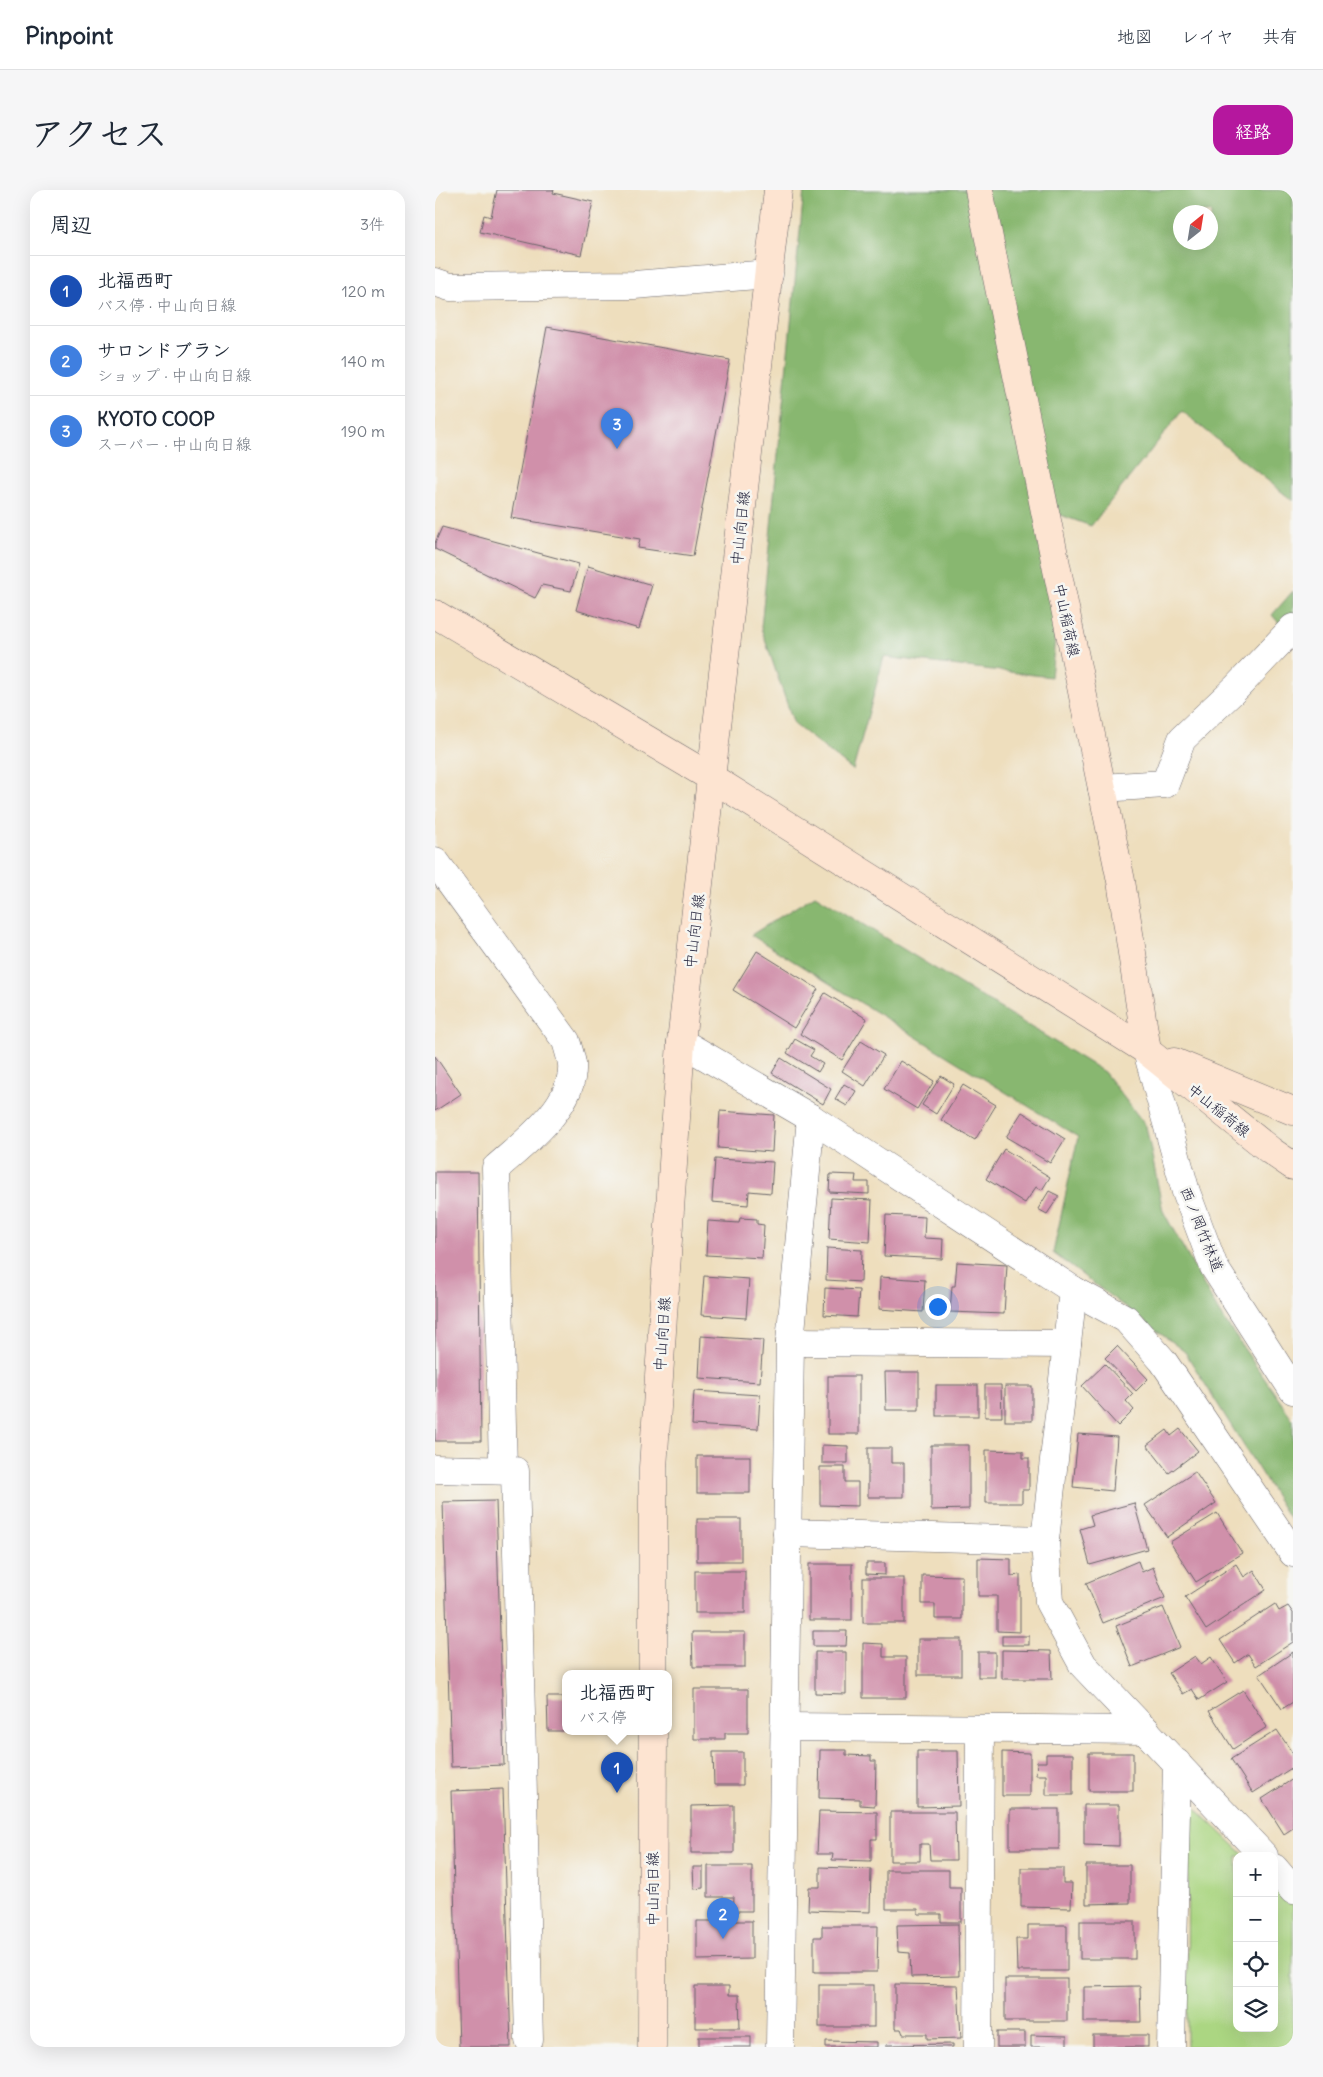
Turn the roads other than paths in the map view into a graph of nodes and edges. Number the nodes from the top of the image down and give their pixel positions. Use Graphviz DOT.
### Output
graph roads {
  1 [pos="779,190"];
  2 [pos="979,190"];
  3 [pos="769,274"];
  4 [pos="435,282"];
  5 [pos="435,614"];
  6 [pos="1293,628"];
  7 [pos="712,778"];
  8 [pos="1102,788"];
  9 [pos="435,861"];
  10 [pos="681,1042"];
  11 [pos="1147,1052"];
  12 [pos="1293,1112"];
  13 [pos="811,1118"];
  14 [pos="1293,1166"];
  15 [pos="1073,1290"];
  16 [pos="790,1342"];
  17 [pos="1067,1344"];
  18 [pos="1293,1390"];
  19 [pos="435,1469"];
  20 [pos="503,1470"];
  21 [pos="787,1534"];
  22 [pos="1045,1540"];
  23 [pos="1293,1553"];
  24 [pos="653,1670"];
  25 [pos="784,1726"];
  26 [pos="980,1729"];
  27 [pos="1146,1730"];
  28 [pos="653,1735"];
  29 [pos="1177,1763"];
  30 [pos="1260,1852"];
  31 [pos="1278,1873"];
  32 [pos="1293,1890"];
  33 [pos="529,2040"];
  34 [pos="652,2047"];
  35 [pos="780,2047"];
  36 [pos="978,2047"];
  37 [pos="1171,2047"];
  1 -- 3 [label="main road, 中山向日線"];
  2 -- 8 [label="main road, 中山稲荷線"];
  3 -- 4 [label="street"];
  3 -- 7 [label="main road, 中山向日線"];
  5 -- 7 [label="main road"];
  6 -- 8 [label="street"];
  7 -- 10 [label="main road, 中山向日線"];
  7 -- 11 [label="main road"];
  8 -- 11 [label="main road, 中山稲荷線"];
  9 -- 20 [label="street"];
  10 -- 13 [label="street"];
  10 -- 24 [label="main road, 中山向日線"];
  11 -- 12 [label="main road, 中山稲荷線"];
  11 -- 14 [label="main road, 中山稲荷線"];
  11 -- 18 [label="street, 西ノ岡竹林道"];
  13 -- 15 [label="street"];
  13 -- 16 [label="street"];
  15 -- 17 [label="street"];
  15 -- 23 [label="street"];
  16 -- 17 [label="street"];
  16 -- 21 [label="street"];
  17 -- 22 [label="street"];
  19 -- 20 [label="street"];
  20 -- 33 [label="street"];
  21 -- 22 [label="street"];
  21 -- 25 [label="street"];
  22 -- 27 [label="street"];
  25 -- 26 [label="street"];
  25 -- 35 [label="street"];
  26 -- 27 [label="street"];
  26 -- 36 [label="street"];
  27 -- 29 [label="street"];
  28 -- 34 [label="main road, 中山向日線"];
  29 -- 30 [label="street"];
  29 -- 37 [label="street"];
  31 -- 32 [label="street"];
}
